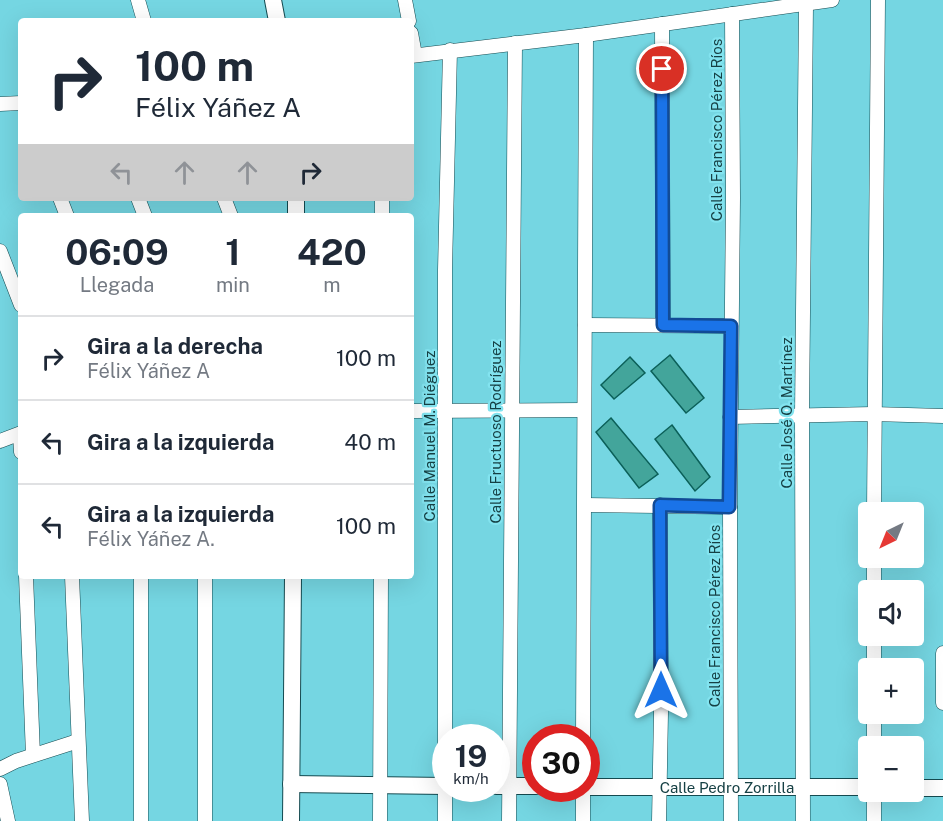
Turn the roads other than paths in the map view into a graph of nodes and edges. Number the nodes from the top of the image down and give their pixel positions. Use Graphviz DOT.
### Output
graph roads {
  1 [pos="138,0"];
  2 [pos="273,0"];
  3 [pos="405,0"];
  4 [pos="832,0"];
  5 [pos="878,0"];
  6 [pos="806,5"];
  7 [pos="732,14"];
  8 [pos="143,18"];
  9 [pos="276,18"];
  10 [pos="408,18"];
  11 [pos="662,24"];
  12 [pos="586,34"];
  13 [pos="515,43"];
  14 [pos="450,50"];
  15 [pos="414,55"];
  16 [pos="18,103"];
  17 [pos="0,104"];
  18 [pos="0,251"];
  19 [pos="18,297"];
  20 [pos="585,325"];
  21 [pos="663,325"];
  22 [pos="731,326"];
  23 [pos="583,410"];
  24 [pos="414,411"];
  25 [pos="446,411"];
  26 [pos="511,411"];
  27 [pos="873,414"];
  28 [pos="802,415"];
  29 [pos="943,416"];
  30 [pos="730,417"];
  31 [pos="18,435"];
  32 [pos="0,441"];
  33 [pos="874,502"];
  34 [pos="585,505"];
  35 [pos="660,505"];
  36 [pos="729,507"];
  37 [pos="26,579"];
  38 [pos="72,579"];
  39 [pos="141,579"];
  40 [pos="205,579"];
  41 [pos="293,579"];
  42 [pos="381,579"];
  43 [pos="943,653"];
  44 [pos="943,703"];
  45 [pos="445,724"];
  46 [pos="504,724"];
  47 [pos="583,724"];
  48 [pos="78,741"];
  49 [pos="33,755"];
  50 [pos="0,769"];
  51 [pos="0,784"];
  52 [pos="291,784"];
  53 [pos="380,784"];
  54 [pos="432,786"];
  55 [pos="659,786"];
  56 [pos="731,787"];
  57 [pos="803,787"];
  58 [pos="858,787"];
  59 [pos="600,788"];
  60 [pos="924,788"];
  61 [pos="943,788"];
  62 [pos="445,802"];
  63 [pos="506,802"];
  64 [pos="584,802"];
  65 [pos="874,802"];
  66 [pos="290,820"];
  67 [pos="8,821"];
  68 [pos="82,821"];
  69 [pos="141,821"];
  70 [pos="205,821"];
  71 [pos="380,821"];
  72 [pos="445,821"];
  73 [pos="509,821"];
  74 [pos="583,821"];
  75 [pos="659,821"];
  76 [pos="731,821"];
  77 [pos="803,821"];
  78 [pos="874,821"];
  1 -- 8 [label="street"];
  2 -- 9 [label="street"];
  3 -- 10 [label="street"];
  4 -- 6 [label="street"];
  5 -- 27 [label="street"];
  6 -- 7 [label="street"];
  6 -- 28 [label="street, Calle José O. Martínez"];
  7 -- 11 [label="street"];
  7 -- 22 [label="street, Calle Francisco Pérez Ríos"];
  11 -- 12 [label="street"];
  11 -- 21 [label="street"];
  12 -- 13 [label="street"];
  12 -- 20 [label="street"];
  13 -- 14 [label="street"];
  13 -- 26 [label="street, Calle Fructuoso Rodríguez"];
  14 -- 15 [label="street"];
  14 -- 25 [label="street, Calle Manuel M. Diéguez"];
  16 -- 17 [label="street"];
  18 -- 19 [label="street"];
  20 -- 21 [label="street"];
  20 -- 23 [label="street"];
  21 -- 22 [label="street"];
  22 -- 30 [label="street, Calle Francisco Pérez Ríos"];
  23 -- 26 [label="street"];
  23 -- 34 [label="street"];
  24 -- 25 [label="street"];
  25 -- 26 [label="street"];
  25 -- 45 [label="street, Calle Manuel M. Diéguez"];
  26 -- 46 [label="street, Calle Fructuoso Rodríguez"];
  27 -- 28 [label="street"];
  27 -- 29 [label="street"];
  27 -- 33 [label="street"];
  28 -- 30 [label="street"];
  28 -- 57 [label="street, Calle José O. Martínez"];
  30 -- 36 [label="street, Calle Francisco Pérez Ríos"];
  31 -- 32 [label="street"];
  34 -- 35 [label="street"];
  34 -- 47 [label="street"];
  35 -- 36 [label="street"];
  35 -- 55 [label="street"];
  36 -- 56 [label="street, Calle Francisco Pérez Ríos"];
  37 -- 49 [label="street"];
  38 -- 48 [label="street"];
  39 -- 69 [label="street"];
  40 -- 70 [label="street"];
  41 -- 52 [label="street"];
  42 -- 53 [label="street"];
  43 -- 44 [label="street"];
  48 -- 49 [label="street"];
  48 -- 68 [label="street"];
  49 -- 50 [label="street"];
  51 -- 67 [label="street"];
  52 -- 53 [label="street"];
  52 -- 66 [label="street"];
  53 -- 54 [label="street"];
  53 -- 71 [label="street"];
  55 -- 56 [label="street, Calle Pedro Zorrilla"];
  55 -- 59 [label="street, Calle Pedro Zorrilla"];
  55 -- 75 [label="street"];
  56 -- 57 [label="street, Calle Pedro Zorrilla"];
  56 -- 76 [label="street, Calle Francisco Pérez Ríos"];
  57 -- 58 [label="street, Calle Pedro Zorrilla"];
  57 -- 77 [label="street, Calle José O. Martínez"];
  60 -- 61 [label="street"];
  62 -- 72 [label="street, Calle Manuel M. Diéguez"];
  63 -- 73 [label="street, Calle Fructuoso Rodríguez"];
  64 -- 74 [label="street"];
  65 -- 78 [label="street"];
}
